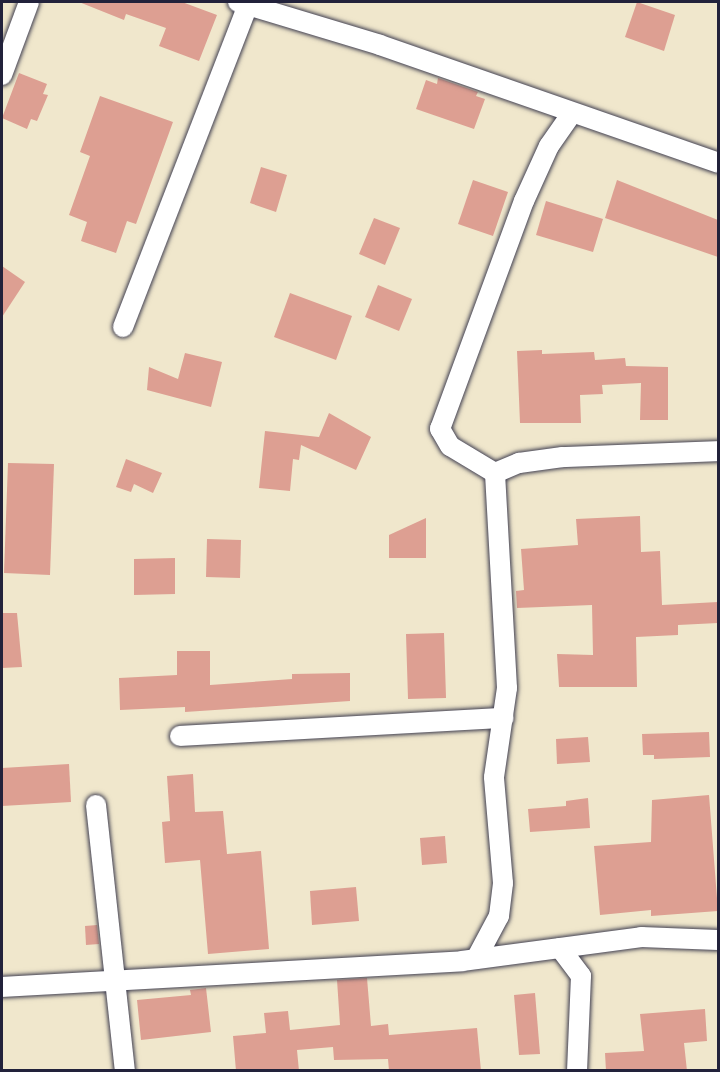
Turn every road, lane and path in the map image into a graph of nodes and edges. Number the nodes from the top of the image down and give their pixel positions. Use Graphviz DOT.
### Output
graph roads {
  1 [pos="29,2"];
  2 [pos="245,2"];
  3 [pos="2,75"];
  4 [pos="571,114"];
  5 [pos="718,162"];
  6 [pos="123,327"];
  7 [pos="718,451"];
  8 [pos="495,473"];
  9 [pos="503,718"];
  10 [pos="180,736"];
  11 [pos="96,805"];
  12 [pos="718,940"];
  13 [pos="560,948"];
  14 [pos="476,959"];
  15 [pos="113,979"];
  16 [pos="2,987"];
  17 [pos="125,1071"];
  18 [pos="577,1071"];
  1 -- 3 [label="street"];
  2 -- 4 [label="street"];
  2 -- 6 [label="street"];
  4 -- 5 [label="street"];
  4 -- 8 [label="street"];
  7 -- 8 [label="street"];
  8 -- 9 [label="street"];
  9 -- 10 [label="street"];
  9 -- 14 [label="street"];
  11 -- 15 [label="street"];
  12 -- 13 [label="street"];
  13 -- 14 [label="street"];
  13 -- 18 [label="street"];
  14 -- 15 [label="street"];
  15 -- 16 [label="street"];
  15 -- 17 [label="street"];
}
